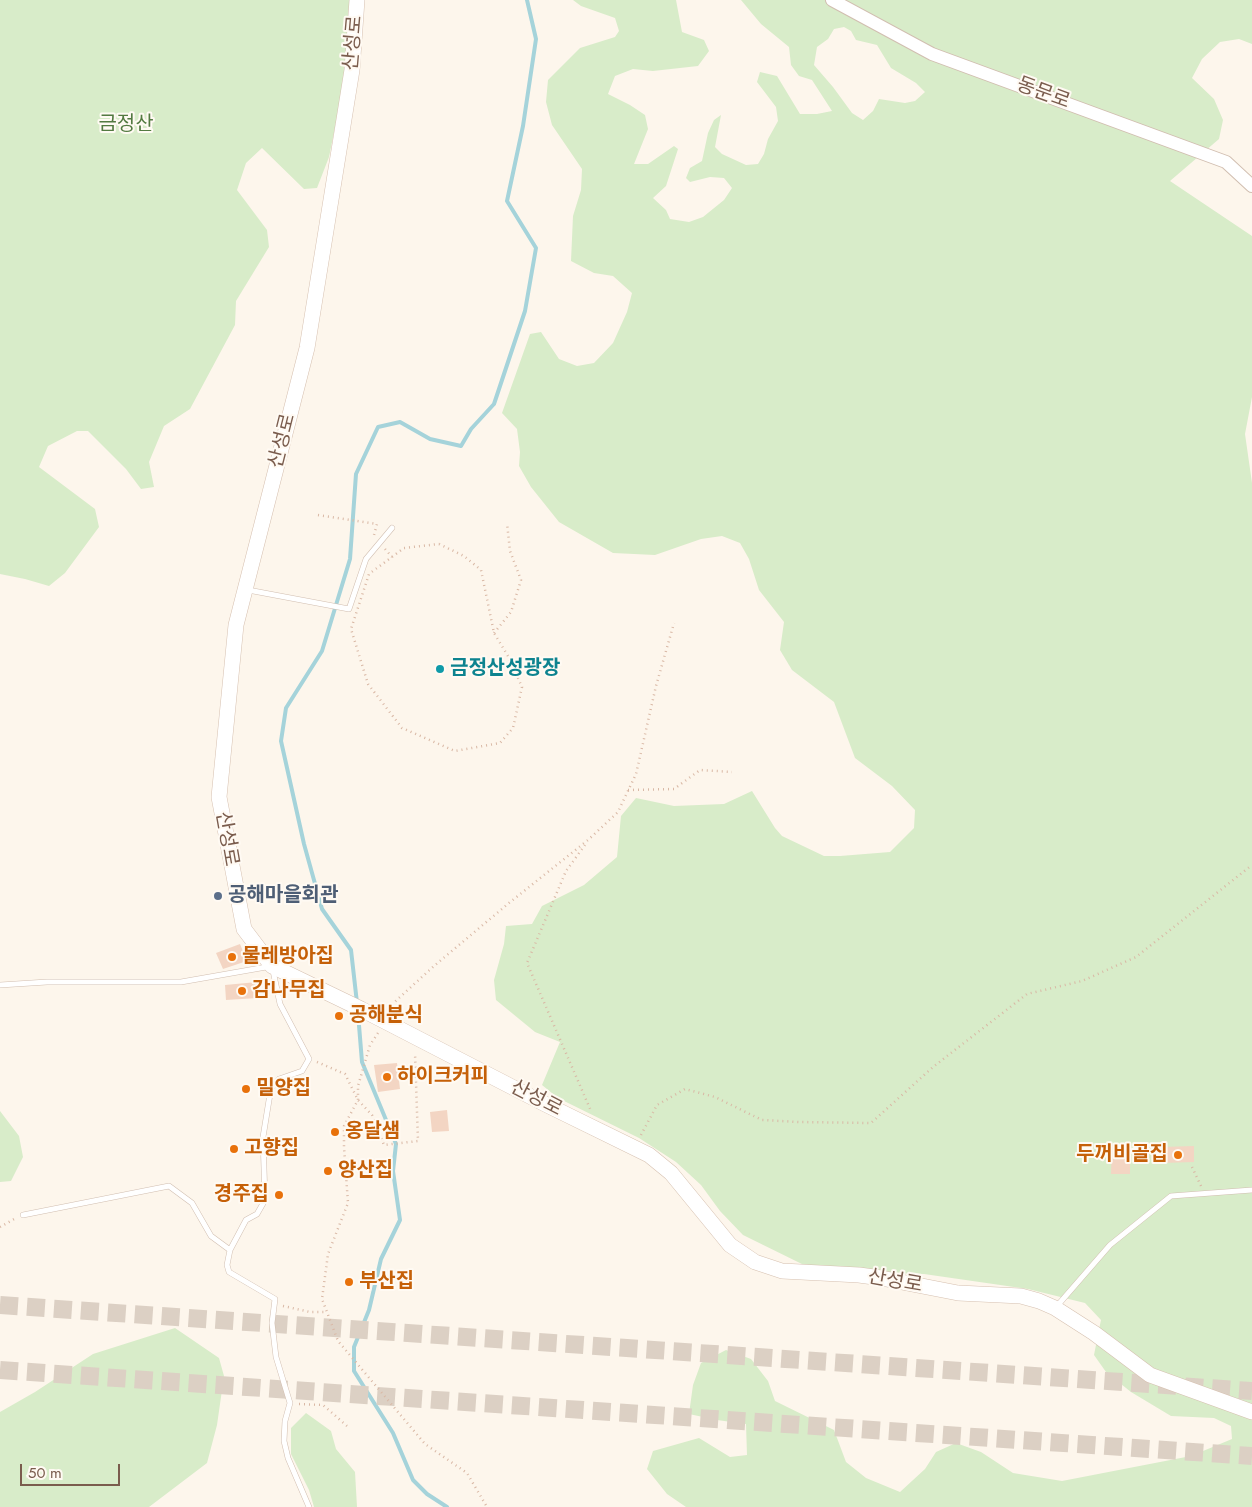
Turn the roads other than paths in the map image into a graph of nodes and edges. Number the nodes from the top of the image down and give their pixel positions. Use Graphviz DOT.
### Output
graph roads {
  1 [pos="357,0"];
  2 [pos="832,0"];
  3 [pos="1252,186"];
  4 [pos="392,528"];
  5 [pos="245,590"];
  6 [pos="272,966"];
  7 [pos="0,985"];
  8 [pos="1252,1190"];
  9 [pos="23,1215"];
  10 [pos="230,1250"];
  11 [pos="1055,1308"];
  12 [pos="1252,1412"];
  13 [pos="309,1507"];
  1 -- 5 [label="main road, 산성로"];
  2 -- 3 [label="street, 동문로"];
  4 -- 5 [label="lane"];
  5 -- 6 [label="main road, 산성로"];
  6 -- 7 [label="lane"];
  6 -- 10 [label="lane"];
  6 -- 11 [label="main road, 산성로"];
  8 -- 11 [label="lane"];
  9 -- 10 [label="lane"];
  10 -- 13 [label="lane"];
  11 -- 12 [label="main road, 산성로"];
}
